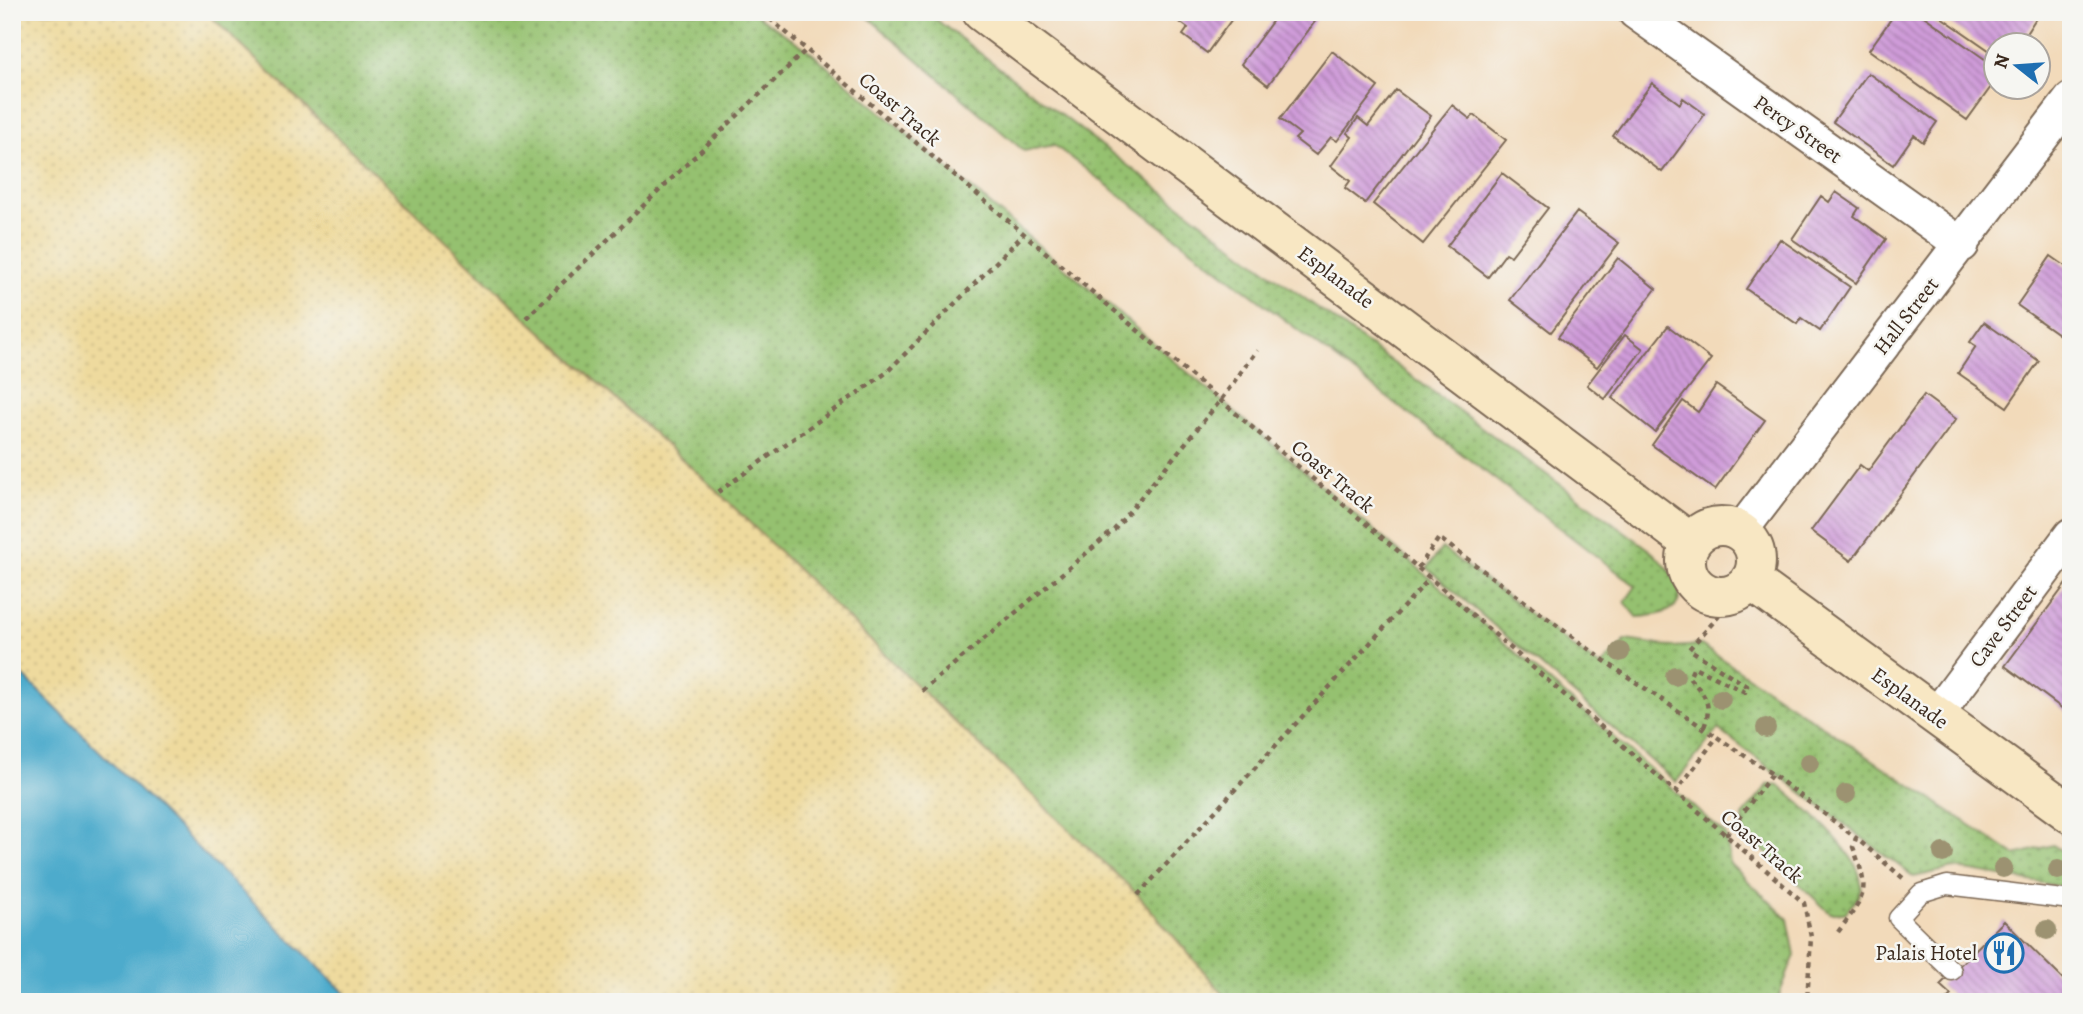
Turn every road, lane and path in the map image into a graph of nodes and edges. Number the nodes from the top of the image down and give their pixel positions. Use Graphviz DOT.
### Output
graph roads {
  1 [pos="762,12"];
  2 [pos="982,12"];
  3 [pos="1635,12"];
  4 [pos="807,49"];
  5 [pos="2071,99"];
  6 [pos="1023,235"];
  7 [pos="1962,245"];
  8 [pos="526,318"];
  9 [pos="1257,350"];
  10 [pos="1220,401"];
  11 [pos="718,492"];
  12 [pos="1740,532"];
  13 [pos="2071,535"];
  14 [pos="1691,543"];
  15 [pos="1418,568"];
  16 [pos="1430,578"];
  17 [pos="1750,580"];
  18 [pos="1719,616"];
  19 [pos="922,691"];
  20 [pos="1935,717"];
  21 [pos="1704,727"];
  22 [pos="1717,737"];
  23 [pos="1772,774"];
  24 [pos="1675,793"];
  25 [pos="2071,814"];
  26 [pos="1726,835"];
  27 [pos="1856,838"];
  28 [pos="1921,893"];
  29 [pos="1138,895"];
  30 [pos="2071,901"];
  31 [pos="1838,932"];
  32 [pos="1952,971"];
  33 [pos="1807,1000"];
  34 [pos="1786,1002"];
  1 -- 4 [label="path, Coast Track"];
  2 -- 14 [label="street, Esplanade"];
  3 -- 7 [label="street, Percy Street"];
  4 -- 6 [label="path, Coast Track"];
  4 -- 8 [label="path"];
  5 -- 7 [label="street, Hall Street"];
  6 -- 10 [label="path, Coast Track"];
  6 -- 11 [label="path"];
  7 -- 12 [label="street, Hall Street"];
  9 -- 10 [label="path"];
  10 -- 15 [label="path, Coast Track"];
  10 -- 19 [label="path"];
  12 -- 14 [label="street"];
  12 -- 17 [label="street"];
  13 -- 20 [label="street, Cave Street"];
  14 -- 17 [label="street"];
  15 -- 16 [label="path, Coast Track"];
  15 -- 21 [label="path"];
  16 -- 24 [label="path, Coast Track"];
  16 -- 29 [label="path"];
  17 -- 20 [label="street, Esplanade"];
  18 -- 21 [label="path"];
  20 -- 25 [label="street, Esplanade"];
  21 -- 22 [label="path"];
  22 -- 23 [label="path"];
  22 -- 24 [label="path"];
  23 -- 26 [label="path"];
  23 -- 27 [label="path"];
  24 -- 26 [label="path, Coast Track"];
  26 -- 33 [label="path, Coast Track"];
  27 -- 28 [label="path"];
  27 -- 31 [label="path"];
  28 -- 30 [label="lane"];
  28 -- 32 [label="lane"];
  33 -- 34 [label="path"];
}
